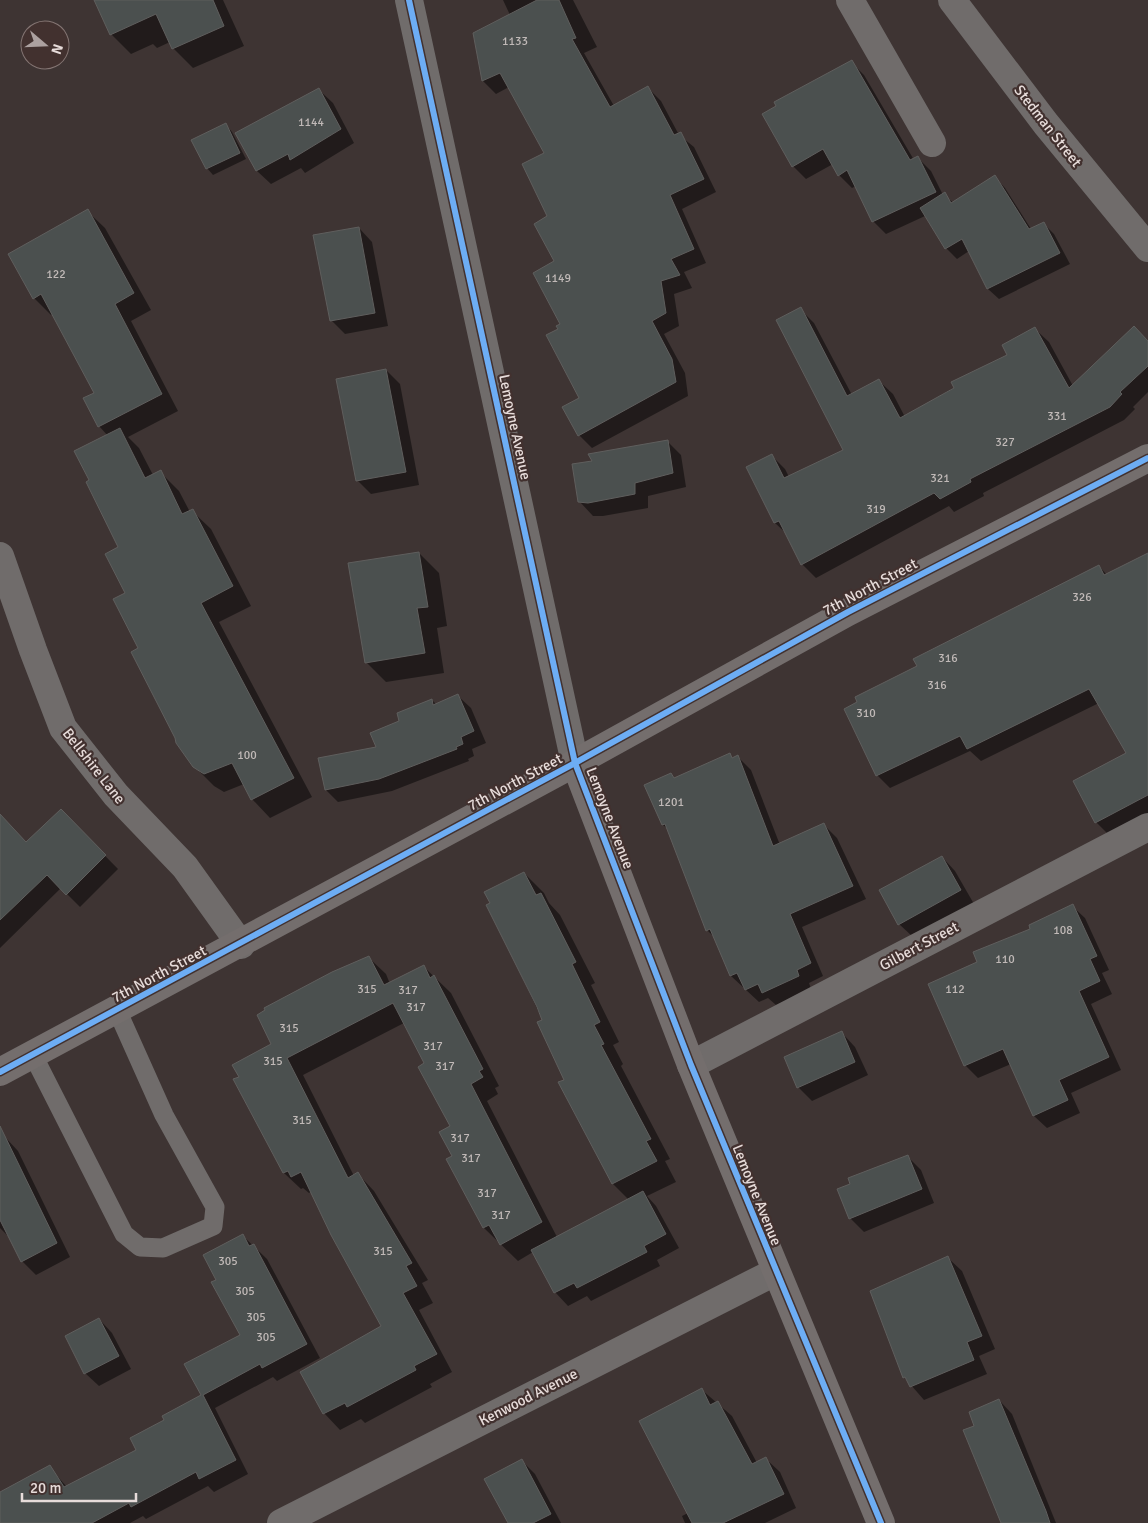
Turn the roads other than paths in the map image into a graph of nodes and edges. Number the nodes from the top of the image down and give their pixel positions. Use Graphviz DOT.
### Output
graph roads {
  1 [pos="409,0"];
  2 [pos="850,0"];
  3 [pos="952,0"];
  4 [pos="932,143"];
  5 [pos="1148,248"];
  6 [pos="1148,458"];
  7 [pos="0,556"];
  8 [pos="576,763"];
  9 [pos="1148,827"];
  10 [pos="241,945"];
  11 [pos="117,1010"];
  12 [pos="33,1054"];
  13 [pos="691,1066"];
  14 [pos="0,1072"];
  15 [pos="775,1272"];
  16 [pos="281,1523"];
  17 [pos="881,1523"];
  1 -- 8 [label="street, Lemoyne Avenue"];
  2 -- 4 [label="street"];
  3 -- 5 [label="street, Stedman Street"];
  6 -- 8 [label="street, 7th North Street"];
  7 -- 10 [label="street, Bellshire Lane"];
  8 -- 10 [label="street, 7th North Street"];
  8 -- 13 [label="street, Lemoyne Avenue"];
  9 -- 13 [label="street, Gilbert Street"];
  10 -- 11 [label="street, 7th North Street"];
  11 -- 12 [label="street, 7th North Street"];
  11 -- 12 [label="lane"];
  12 -- 14 [label="street, 7th North Street"];
  13 -- 15 [label="street, Lemoyne Avenue"];
  15 -- 16 [label="street, Kenwood Avenue"];
  15 -- 17 [label="street, Lemoyne Avenue"];
}
